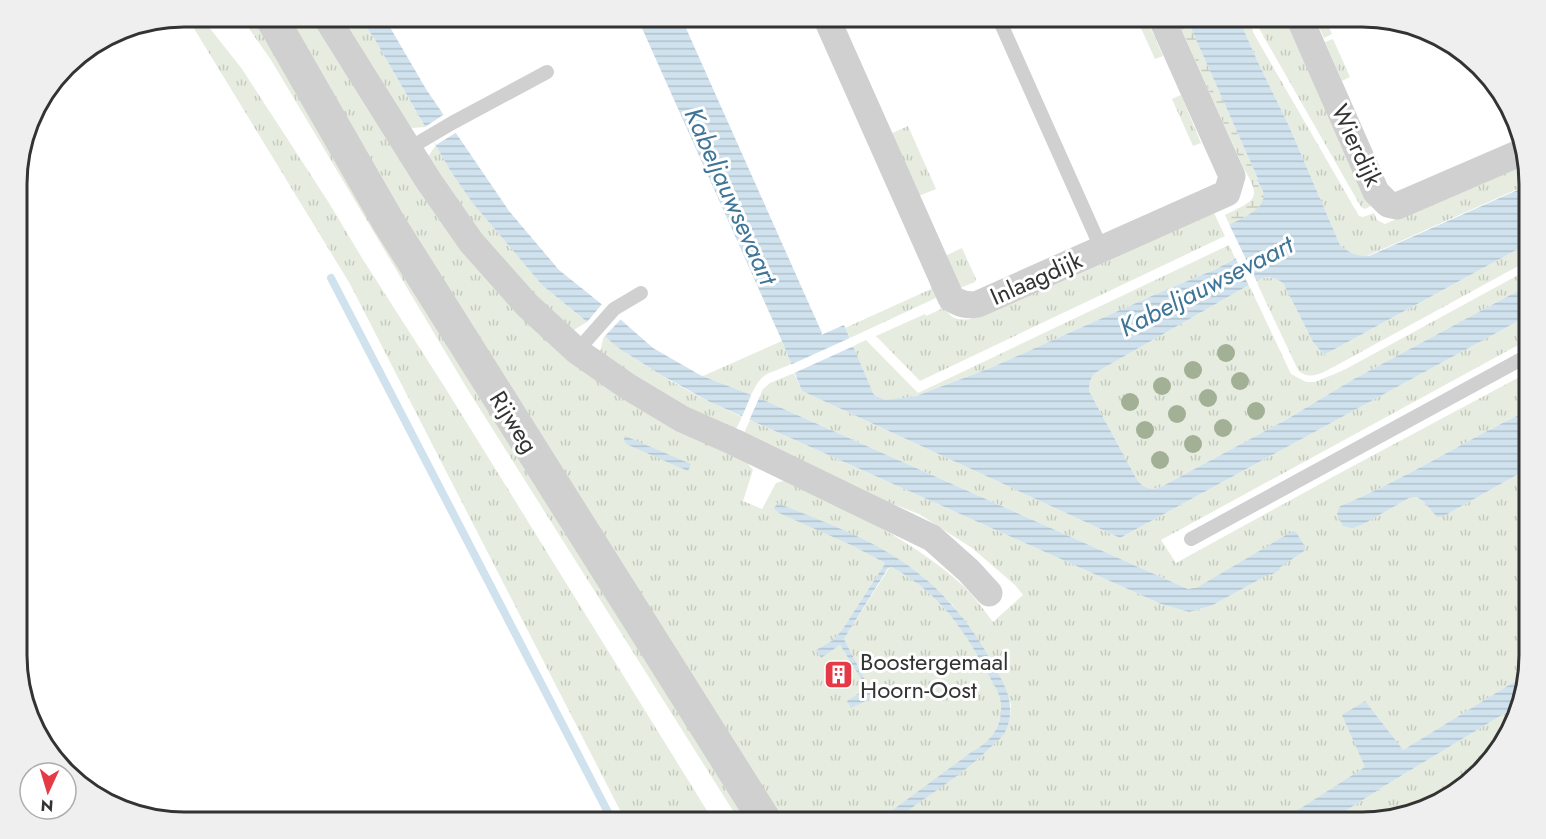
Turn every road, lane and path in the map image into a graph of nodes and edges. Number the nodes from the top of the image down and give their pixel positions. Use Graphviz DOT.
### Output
graph roads {
  1 [pos="277,27"];
  2 [pos="334,27"];
  3 [pos="831,27"];
  4 [pos="1003,27"];
  5 [pos="1166,27"];
  6 [pos="1304,27"];
  7 [pos="547,72"];
  8 [pos="418,143"];
  9 [pos="1516,155"];
  10 [pos="1102,249"];
  11 [pos="641,293"];
  12 [pos="586,341"];
  13 [pos="1519,360"];
  14 [pos="1191,539"];
  15 [pos="989,593"];
  16 [pos="760,812"];
  1 -- 16 [label="street, Rijweg"];
  2 -- 8 [label="street"];
  3 -- 10 [label="street, Inlaagdijk"];
  4 -- 10 [label="lane"];
  5 -- 10 [label="street, Inlaagdijk"];
  6 -- 9 [label="street, Wierdijk"];
  7 -- 8 [label="lane"];
  8 -- 12 [label="street"];
  11 -- 12 [label="lane"];
  12 -- 15 [label="street"];
  13 -- 14 [label="lane"];
}
